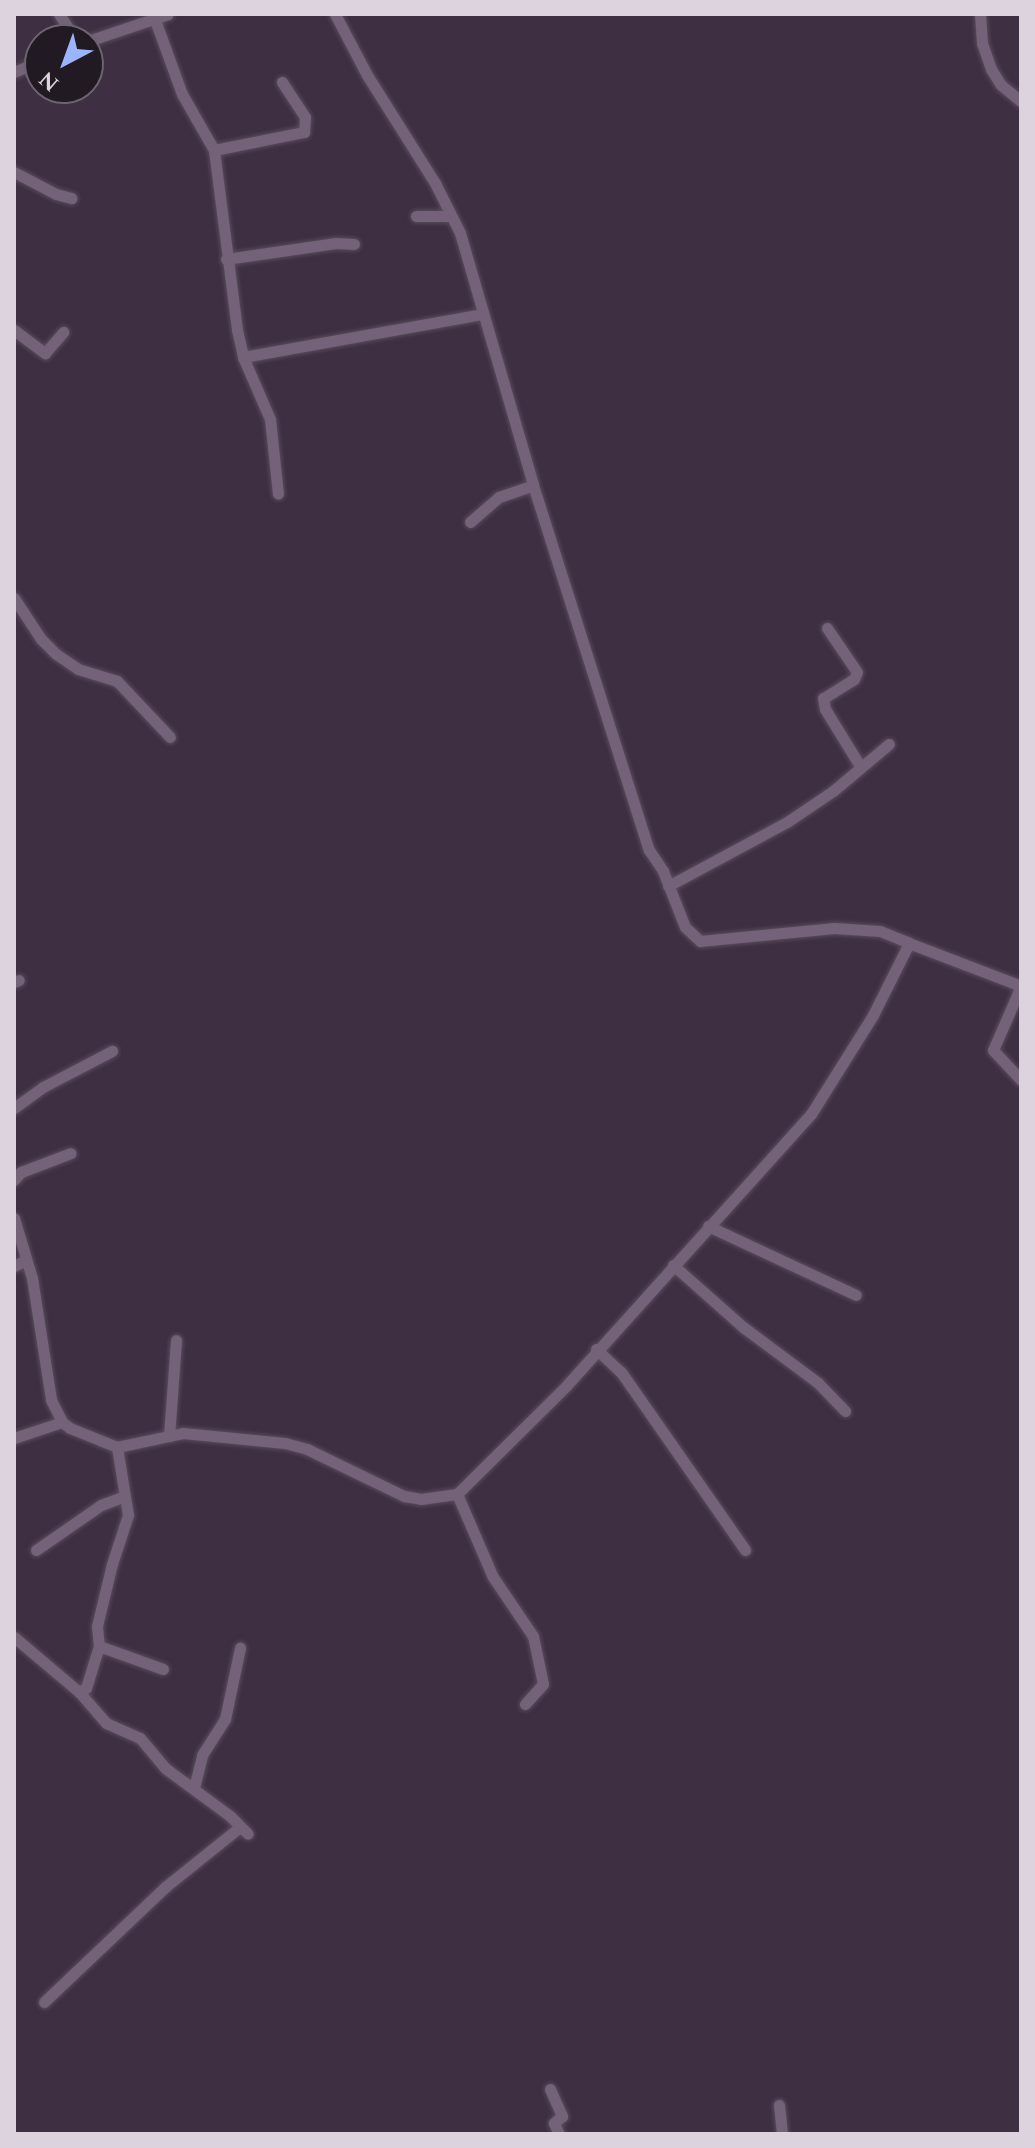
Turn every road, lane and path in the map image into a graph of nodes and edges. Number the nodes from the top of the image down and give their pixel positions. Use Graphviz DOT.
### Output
graph roads {
  1 [pos="168,14"];
  2 [pos="335,14"];
  3 [pos="980,14"];
  4 [pos="155,20"];
  5 [pos="104,36"];
  6 [pos="282,82"];
  7 [pos="1021,101"];
  8 [pos="214,150"];
  9 [pos="14,172"];
  10 [pos="71,198"];
  11 [pos="416,216"];
  12 [pos="450,216"];
  13 [pos="354,244"];
  14 [pos="226,259"];
  15 [pos="483,314"];
  16 [pos="14,330"];
  17 [pos="63,332"];
  18 [pos="243,357"];
  19 [pos="533,485"];
  20 [pos="278,494"];
  21 [pos="470,522"];
  22 [pos="14,598"];
  23 [pos="827,628"];
  24 [pos="170,737"];
  25 [pos="889,744"];
  26 [pos="860,766"];
  27 [pos="668,886"];
  28 [pos="909,943"];
  29 [pos="1021,986"];
  30 [pos="112,1051"];
  31 [pos="1021,1080"];
  32 [pos="14,1108"];
  33 [pos="71,1153"];
  34 [pos="14,1180"];
  35 [pos="14,1218"];
  36 [pos="708,1226"];
  37 [pos="26,1260"];
  38 [pos="673,1265"];
  39 [pos="14,1266"];
  40 [pos="856,1295"];
  41 [pos="176,1340"];
  42 [pos="596,1349"];
  43 [pos="845,1411"];
  44 [pos="62,1422"];
  45 [pos="169,1436"];
  46 [pos="14,1438"];
  47 [pos="117,1447"];
  48 [pos="457,1494"];
  49 [pos="124,1496"];
  50 [pos="36,1550"];
  51 [pos="745,1550"];
  52 [pos="14,1637"];
  53 [pos="99,1646"];
  54 [pos="240,1648"];
  55 [pos="163,1669"];
  56 [pos="80,1693"];
  57 [pos="525,1704"];
  58 [pos="194,1788"];
  59 [pos="44,2002"];
  60 [pos="550,2089"];
  61 [pos="779,2105"];
  62 [pos="559,2134"];
  63 [pos="782,2134"];
  1 -- 4 [label="street"];
  2 -- 12 [label="street"];
  3 -- 7 [label="street"];
  4 -- 5 [label="street"];
  4 -- 8 [label="street"];
  6 -- 8 [label="street"];
  8 -- 14 [label="street"];
  9 -- 10 [label="street"];
  11 -- 12 [label="street"];
  12 -- 15 [label="street"];
  13 -- 14 [label="street"];
  14 -- 18 [label="street"];
  15 -- 18 [label="street"];
  15 -- 19 [label="street"];
  16 -- 17 [label="street"];
  18 -- 20 [label="street"];
  19 -- 21 [label="street"];
  19 -- 27 [label="street"];
  22 -- 24 [label="street"];
  23 -- 26 [label="street"];
  25 -- 26 [label="street"];
  26 -- 27 [label="street"];
  27 -- 28 [label="street"];
  28 -- 29 [label="street"];
  28 -- 36 [label="street"];
  29 -- 31 [label="street"];
  30 -- 32 [label="street"];
  33 -- 34 [label="street"];
  35 -- 37 [label="street"];
  36 -- 38 [label="street"];
  36 -- 40 [label="street"];
  37 -- 39 [label="street"];
  37 -- 44 [label="street"];
  38 -- 42 [label="street"];
  38 -- 43 [label="street"];
  41 -- 45 [label="street"];
  42 -- 48 [label="street"];
  42 -- 51 [label="street"];
  44 -- 46 [label="street"];
  44 -- 47 [label="street"];
  45 -- 47 [label="street"];
  45 -- 48 [label="street"];
  47 -- 49 [label="street"];
  48 -- 57 [label="street"];
  49 -- 50 [label="street"];
  49 -- 53 [label="street"];
  52 -- 56 [label="street"];
  53 -- 55 [label="street"];
  53 -- 56 [label="street"];
  54 -- 58 [label="street"];
  56 -- 58 [label="street"];
  58 -- 59 [label="street"];
  60 -- 62 [label="street"];
  61 -- 63 [label="street"];
}
